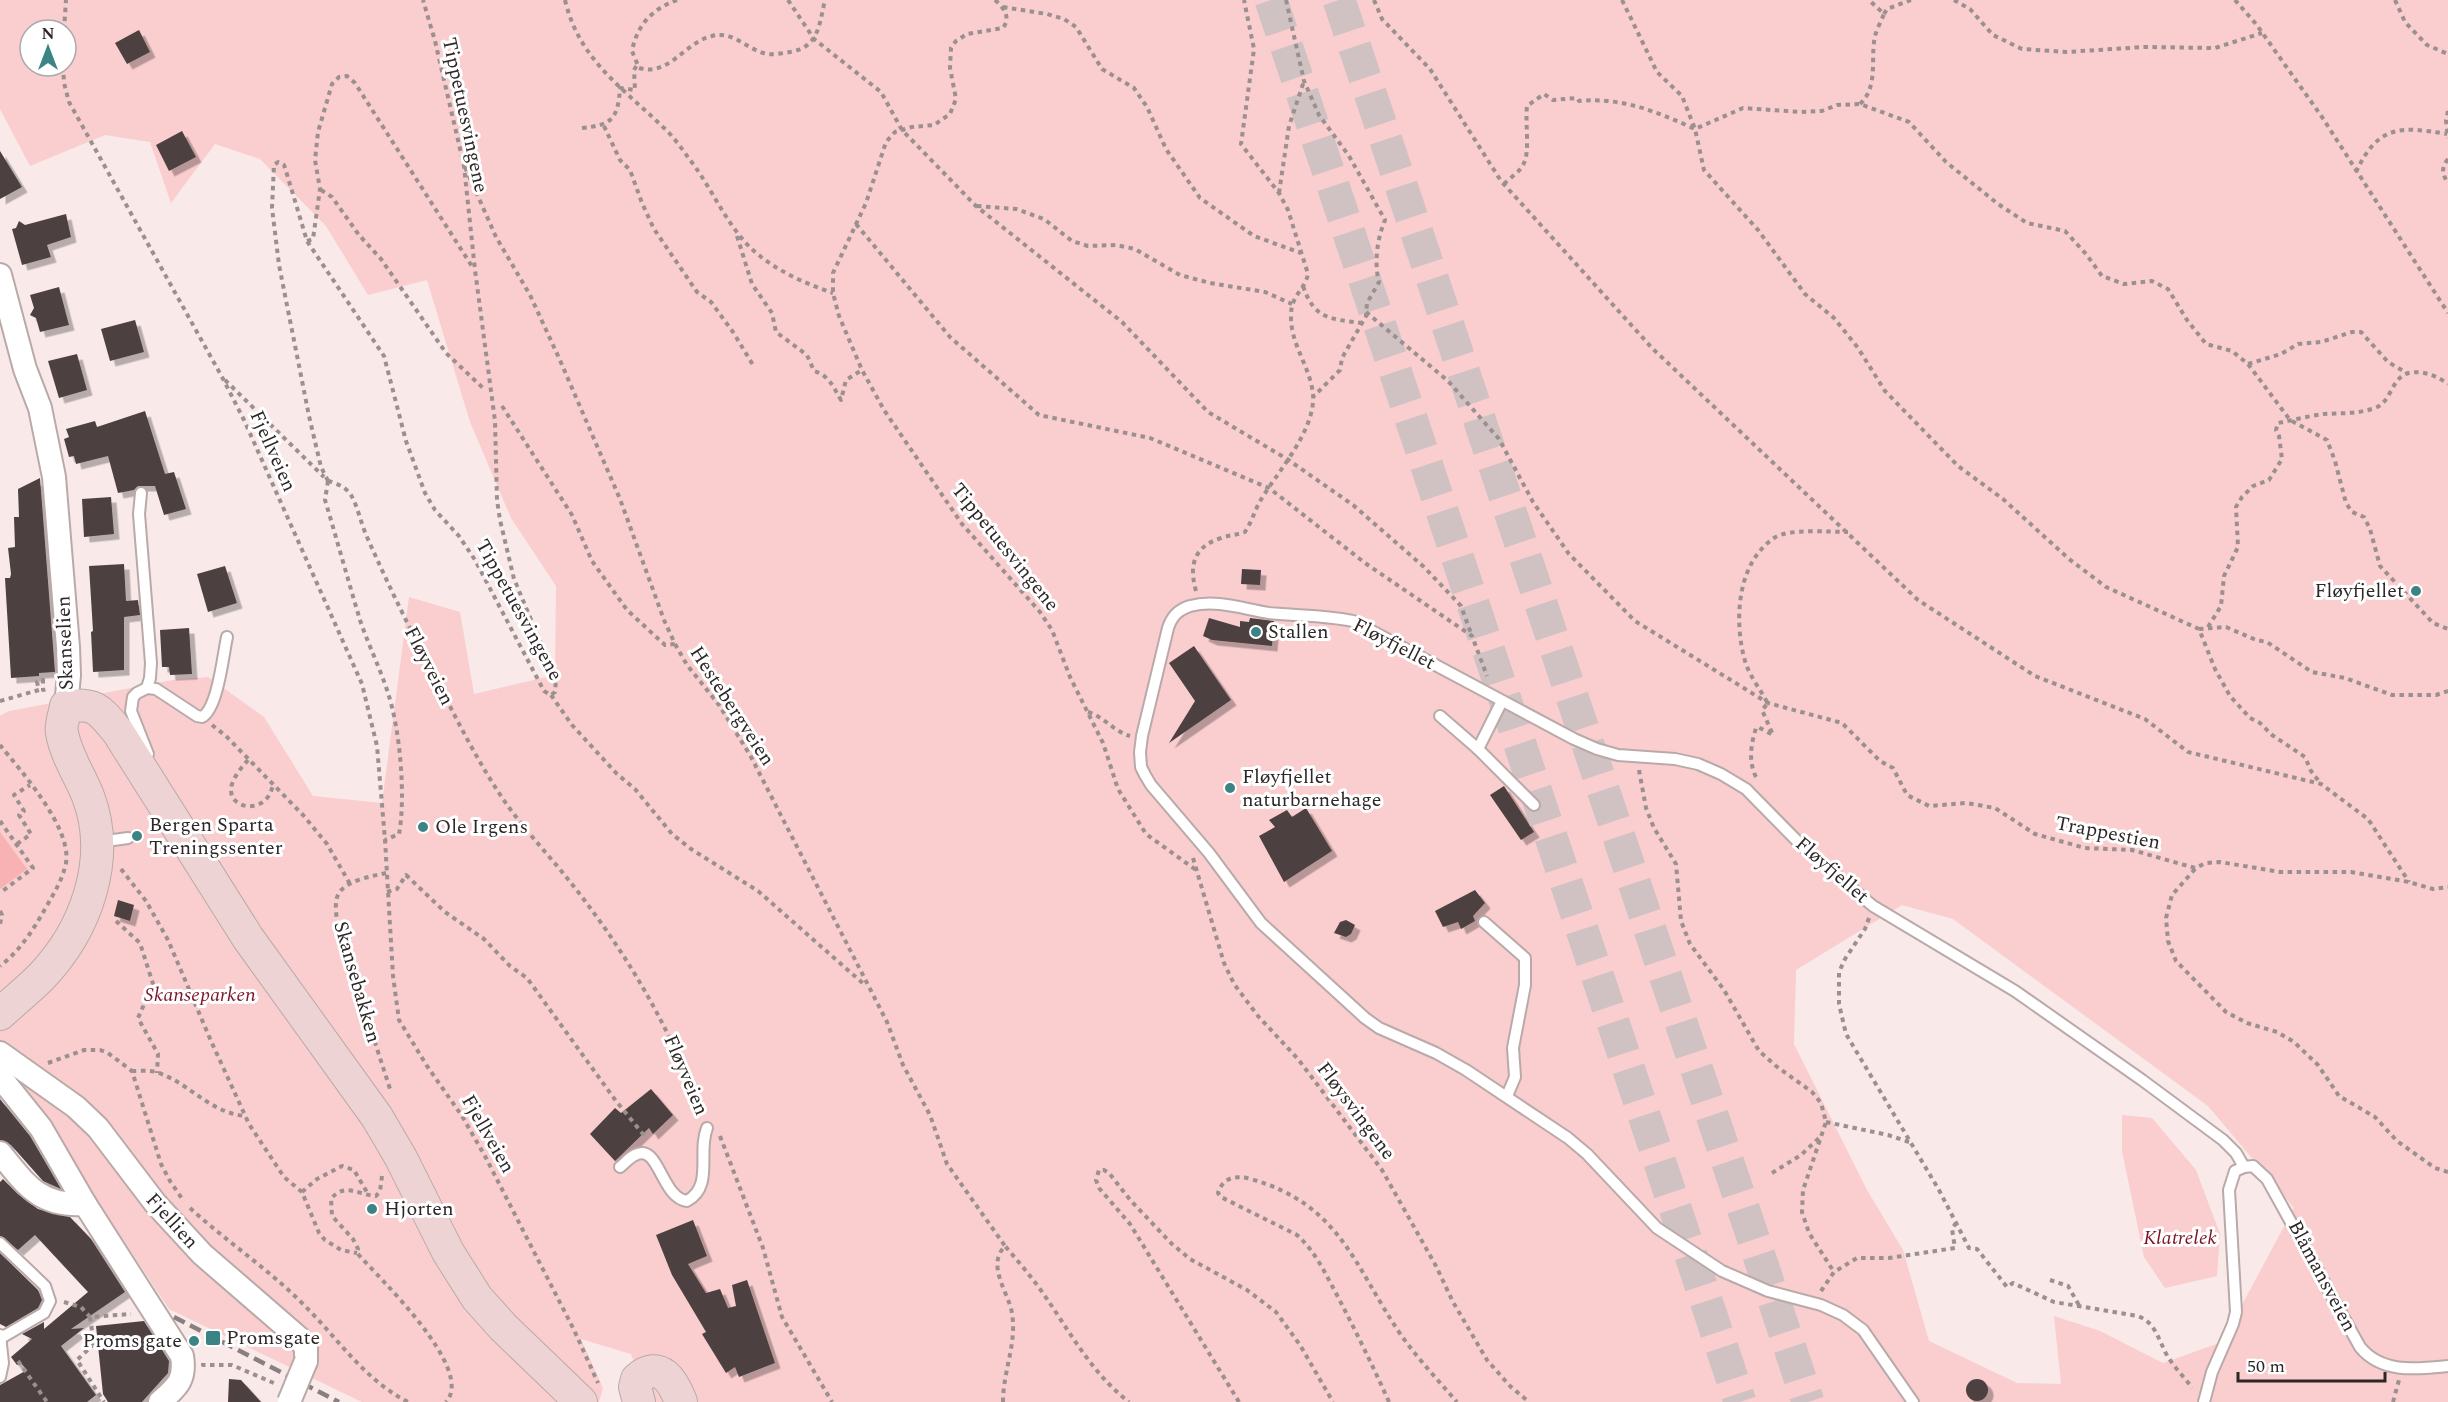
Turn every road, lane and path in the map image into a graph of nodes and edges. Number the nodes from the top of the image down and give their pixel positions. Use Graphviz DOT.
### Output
graph roads {
  1 [pos="66,0"];
  2 [pos="423,0"];
  3 [pos="565,0"];
  4 [pos="677,0"];
  5 [pos="788,0"];
  6 [pos="825,0"];
  7 [pos="995,0"];
  8 [pos="1244,0"];
  9 [pos="1286,0"];
  10 [pos="1374,0"];
  11 [pos="1622,0"];
  12 [pos="1869,0"];
  13 [pos="1911,0"];
  14 [pos="1954,0"];
  15 [pos="2235,0"];
  16 [pos="2395,0"];
  17 [pos="1003,7"];
  18 [pos="1884,14"];
  19 [pos="65,18"];
  20 [pos="2262,33"];
  21 [pos="814,39"];
  22 [pos="2448,54"];
  23 [pos="637,64"];
  24 [pos="64,78"];
  25 [pos="1304,81"];
  26 [pos="620,88"];
  27 [pos="1860,104"];
  28 [pos="2448,111"];
  29 [pos="604,126"];
  30 [pos="582,128"];
  31 [pos="1695,129"];
  32 [pos="902,130"];
  33 [pos="2447,136"];
  34 [pos="2448,159"];
  35 [pos="464,166"];
  36 [pos="2356,172"];
  37 [pos="2448,183"];
  38 [pos="1504,184"];
  39 [pos="320,189"];
  40 [pos="1279,193"];
  41 [pos="976,206"];
  42 [pos="855,224"];
  43 [pos="737,235"];
  44 [pos="307,241"];
  45 [pos="1301,253"];
  46 [pos="475,270"];
  47 [pos="0,275"];
  48 [pos="1303,286"];
  49 [pos="833,293"];
  50 [pos="1292,304"];
  51 [pos="1366,312"];
  52 [pos="2448,313"];
  53 [pos="1362,323"];
  54 [pos="2248,364"];
  55 [pos="753,365"];
  56 [pos="862,370"];
  57 [pos="2407,373"];
  58 [pos="222,377"];
  59 [pos="2448,384"];
  60 [pos="483,388"];
  61 [pos="1313,397"];
  62 [pos="502,406"];
  63 [pos="2290,420"];
  64 [pos="1287,459"];
  65 [pos="328,481"];
  66 [pos="1269,488"];
  67 [pos="141,493"];
  68 [pos="1848,532"];
  69 [pos="1200,604"];
  70 [pos="2208,627"];
  71 [pos="2199,629"];
  72 [pos="2448,629"];
  73 [pos="1472,636"];
  74 [pos="227,637"];
  75 [pos="675,644"];
  76 [pos="47,680"];
  77 [pos="147,688"];
  78 [pos="2448,691"];
  79 [pos="550,695"];
  80 [pos="1498,699"];
  81 [pos="0,701"];
  82 [pos="1768,703"];
  83 [pos="66,706"];
  84 [pos="1087,712"];
  85 [pos="1440,716"];
  86 [pos="202,717"];
  87 [pos="1142,735"];
  88 [pos="0,745"];
  89 [pos="1478,749"];
  90 [pos="1637,757"];
  91 [pos="248,760"];
  92 [pos="152,783"];
  93 [pos="273,783"];
  94 [pos="30,784"];
  95 [pos="2321,784"];
  96 [pos="1758,800"];
  97 [pos="1534,805"];
  98 [pos="0,821"];
  99 [pos="1186,827"];
  100 [pos="385,840"];
  101 [pos="109,841"];
  102 [pos="17,844"];
  103 [pos="2195,868"];
  104 [pos="1196,870"];
  105 [pos="386,873"];
  106 [pos="2409,882"];
  107 [pos="350,884"];
  108 [pos="2448,887"];
  109 [pos="387,892"];
  110 [pos="0,893"];
  111 [pos="1873,906"];
  112 [pos="0,910"];
  113 [pos="116,921"];
  114 [pos="1484,922"];
  115 [pos="0,924"];
  116 [pos="0,966"];
  117 [pos="868,988"];
  118 [pos="0,1014"];
  119 [pos="0,1053"];
  120 [pos="25,1070"];
  121 [pos="132,1071"];
  122 [pos="158,1073"];
  123 [pos="0,1077"];
  124 [pos="1507,1096"];
  125 [pos="394,1102"];
  126 [pos="245,1116"];
  127 [pos="1826,1122"];
  128 [pos="707,1128"];
  129 [pos="1820,1137"];
  130 [pos="1909,1142"];
  131 [pos="647,1155"];
  132 [pos="3,1164"];
  133 [pos="620,1167"];
  134 [pos="2244,1167"];
  135 [pos="2448,1172"];
  136 [pos="1772,1173"];
  137 [pos="302,1192"];
  138 [pos="85,1204"];
  139 [pos="1956,1223"];
  140 [pos="0,1243"];
  141 [pos="1005,1246"];
  142 [pos="357,1253"];
  143 [pos="1834,1272"];
  144 [pos="2050,1280"];
  145 [pos="57,1299"];
  146 [pos="1813,1303"];
  147 [pos="2080,1307"];
  148 [pos="138,1314"];
  149 [pos="90,1317"];
  150 [pos="0,1336"];
  151 [pos="213,1338"];
  152 [pos="204,1339"];
  153 [pos="14,1355"];
  154 [pos="182,1356"];
  155 [pos="2448,1366"];
  156 [pos="2404,1368"];
  157 [pos="0,1377"];
  158 [pos="287,1395"];
  159 [pos="591,1395"];
  160 [pos="47,1402"];
  161 [pos="104,1402"];
  162 [pos="160,1402"];
  163 [pos="408,1402"];
  164 [pos="446,1402"];
  165 [pos="639,1402"];
  166 [pos="681,1402"];
  167 [pos="832,1402"];
  168 [pos="1003,1402"];
  169 [pos="1129,1402"];
  170 [pos="1239,1402"];
  171 [pos="1333,1402"];
  172 [pos="1389,1402"];
  173 [pos="1456,1402"];
  174 [pos="1529,1402"];
  175 [pos="1913,1402"];
  176 [pos="2204,1402"];
  177 [pos="2393,1402"];
  1 -- 19 [label="path"];
  2 -- 35 [label="path, Tippetuesvingene"];
  3 -- 26 [label="path"];
  4 -- 23 [label="path"];
  5 -- 21 [label="path"];
  6 -- 21 [label="path"];
  7 -- 17 [label="path"];
  8 -- 40 [label="path"];
  9 -- 25 [label="path"];
  10 -- 38 [label="path"];
  11 -- 31 [label="path"];
  12 -- 18 [label="path"];
  13 -- 18 [label="path"];
  14 -- 20 [label="path"];
  15 -- 20 [label="path"];
  16 -- 22 [label="path"];
  17 -- 32 [label="path"];
  17 -- 45 [label="path"];
  18 -- 27 [label="path"];
  20 -- 36 [label="path"];
  21 -- 23 [label="path"];
  21 -- 32 [label="path"];
  23 -- 26 [label="path"];
  24 -- 58 [label="path, Fjellveien"];
  25 -- 40 [label="path"];
  25 -- 51 [label="path"];
  26 -- 29 [label="path"];
  26 -- 43 [label="path"];
  27 -- 31 [label="path"];
  27 -- 54 [label="path"];
  28 -- 33 [label="path"];
  29 -- 30 [label="path"];
  29 -- 55 [label="path"];
  31 -- 38 [label="path"];
  31 -- 71 [label="path"];
  32 -- 41 [label="path"];
  32 -- 42 [label="path, Tippetuesvingene"];
  33 -- 36 [label="path"];
  34 -- 37 [label="path"];
  35 -- 46 [label="path, Tippetuesvingene"];
  35 -- 75 [label="path, Hestebergveien"];
  36 -- 52 [label="path"];
  38 -- 68 [label="path"];
  39 -- 44 [label="path"];
  39 -- 46 [label="path"];
  39 -- 60 [label="path"];
  40 -- 45 [label="path"];
  41 -- 50 [label="path"];
  41 -- 64 [label="path"];
  42 -- 49 [label="path, Tippetuesvingene"];
  42 -- 66 [label="path"];
  43 -- 49 [label="path"];
  43 -- 56 [label="path"];
  44 -- 65 [label="path, Tippetuesvingene"];
  44 -- 79 [label="path, Tippetuesvingene"];
  45 -- 48 [label="path"];
  46 -- 79 [label="path, Tippetuesvingene"];
  47 -- 83 [label="street, Skanselien"];
  48 -- 50 [label="path"];
  48 -- 53 [label="path"];
  49 -- 56 [label="path, Tippetuesvingene"];
  50 -- 61 [label="path"];
  51 -- 53 [label="path"];
  51 -- 82 [label="path, Trappestien"];
  53 -- 61 [label="path"];
  54 -- 57 [label="path"];
  54 -- 63 [label="path"];
  56 -- 84 [label="path, Tippetuesvingene"];
  57 -- 59 [label="path"];
  57 -- 63 [label="path"];
  58 -- 65 [label="path, Fløyveien"];
  58 -- 100 [label="path, Fjellveien"];
  61 -- 64 [label="path"];
  62 -- 75 [label="path"];
  63 -- 70 [label="path"];
  63 -- 72 [label="path"];
  64 -- 66 [label="path"];
  64 -- 73 [label="path"];
  65 -- 100 [label="path"];
  65 -- 128 [label="path, Fløyveien"];
  66 -- 69 [label="path"];
  66 -- 73 [label="path"];
  67 -- 77 [label="lane"];
  68 -- 82 [label="path"];
  68 -- 95 [label="path"];
  69 -- 80 [label="lane, Fløyfjellet"];
  69 -- 87 [label="lane, Fløyfjellet"];
  70 -- 71 [label="path"];
  70 -- 78 [label="path"];
  71 -- 95 [label="path"];
  73 -- 80 [label="path"];
  74 -- 86 [label="lane"];
  75 -- 117 [label="path, Hestebergveien"];
  76 -- 81 [label="path, Skanselien"];
  77 -- 86 [label="lane"];
  77 -- 92 [label="lane"];
  79 -- 117 [label="path"];
  80 -- 89 [label="lane"];
  80 -- 90 [label="lane, Fløyfjellet"];
  82 -- 96 [label="path"];
  82 -- 103 [label="path, Trappestien"];
  83 -- 92 [label="street"];
  83 -- 101 [label="street, Skanselien"];
  84 -- 87 [label="path"];
  84 -- 104 [label="path, Tippetuesvingene"];
  85 -- 89 [label="lane"];
  86 -- 91 [label="path"];
  87 -- 99 [label="lane, Fløyfjellet"];
  88 -- 94 [label="path"];
  89 -- 97 [label="lane"];
  90 -- 96 [label="lane, Fløyfjellet"];
  90 -- 127 [label="path"];
  91 -- 93 [label="path"];
  91 -- 93 [label="path"];
  92 -- 159 [label="street"];
  93 -- 107 [label="path"];
  94 -- 102 [label="path"];
  94 -- 116 [label="path"];
  95 -- 106 [label="path"];
  96 -- 111 [label="lane, Fløyfjellet"];
  98 -- 102 [label="path"];
  99 -- 104 [label="path, Fløysvingene"];
  99 -- 124 [label="lane, Fløyfjellet"];
  100 -- 105 [label="path, Fjellveien"];
  101 -- 118 [label="street, Skanselien"];
  101 -- 126 [label="path"];
  102 -- 110 [label="path"];
  103 -- 106 [label="path, Trappestien"];
  103 -- 135 [label="path"];
  104 -- 174 [label="path, Fløysvingene"];
  105 -- 107 [label="path"];
  105 -- 109 [label="path, Fjellveien"];
  106 -- 108 [label="path, Trappestien"];
  107 -- 125 [label="path, Skansebakken"];
  109 -- 131 [label="path"];
  109 -- 159 [label="path, Fjellveien"];
  111 -- 130 [label="path"];
  111 -- 134 [label="lane, Fløyfjellet"];
  112 -- 115 [label="path"];
  113 -- 122 [label="path"];
  114 -- 124 [label="lane"];
  117 -- 141 [label="path, Hestebergveien"];
  119 -- 120 [label="street, Fjellien"];
  120 -- 121 [label="path"];
  120 -- 158 [label="street, Fjellien, bridge"];
  121 -- 122 [label="path"];
  121 -- 163 [label="path"];
  122 -- 126 [label="path"];
  123 -- 138 [label="street"];
  124 -- 146 [label="lane, Fløyfjellet"];
  126 -- 137 [label="path"];
  127 -- 129 [label="path"];
  127 -- 130 [label="path"];
  128 -- 131 [label="lane, Fløyveien"];
  128 -- 167 [label="path, Fløyveien"];
  129 -- 136 [label="path"];
  129 -- 143 [label="path"];
  130 -- 139 [label="path"];
  131 -- 133 [label="lane"];
  132 -- 138 [label="street"];
  134 -- 156 [label="lane, Blåmansveien"];
  134 -- 176 [label="lane"];
  137 -- 142 [label="path"];
  137 -- 142 [label="path"];
  138 -- 154 [label="street"];
  139 -- 143 [label="path"];
  139 -- 147 [label="path"];
  140 -- 150 [label="lane"];
  141 -- 168 [label="path"];
  141 -- 169 [label="path"];
  142 -- 164 [label="path"];
  143 -- 146 [label="path"];
  144 -- 147 [label="path"];
  145 -- 149 [label="path"];
  146 -- 175 [label="lane, Fløyfjellet"];
  147 -- 176 [label="path"];
  148 -- 149 [label="path"];
  149 -- 161 [label="path"];
  150 -- 157 [label="lane"];
  151 -- 152 [label="path"];
  153 -- 160 [label="path"];
  154 -- 158 [label="path"];
  154 -- 162 [label="street"];
  155 -- 156 [label="lane, Blåmansveien"];
  156 -- 177 [label="path"];
  165 -- 166 [label="street"];
  170 -- 171 [label="path"];
  172 -- 173 [label="path"];
}
